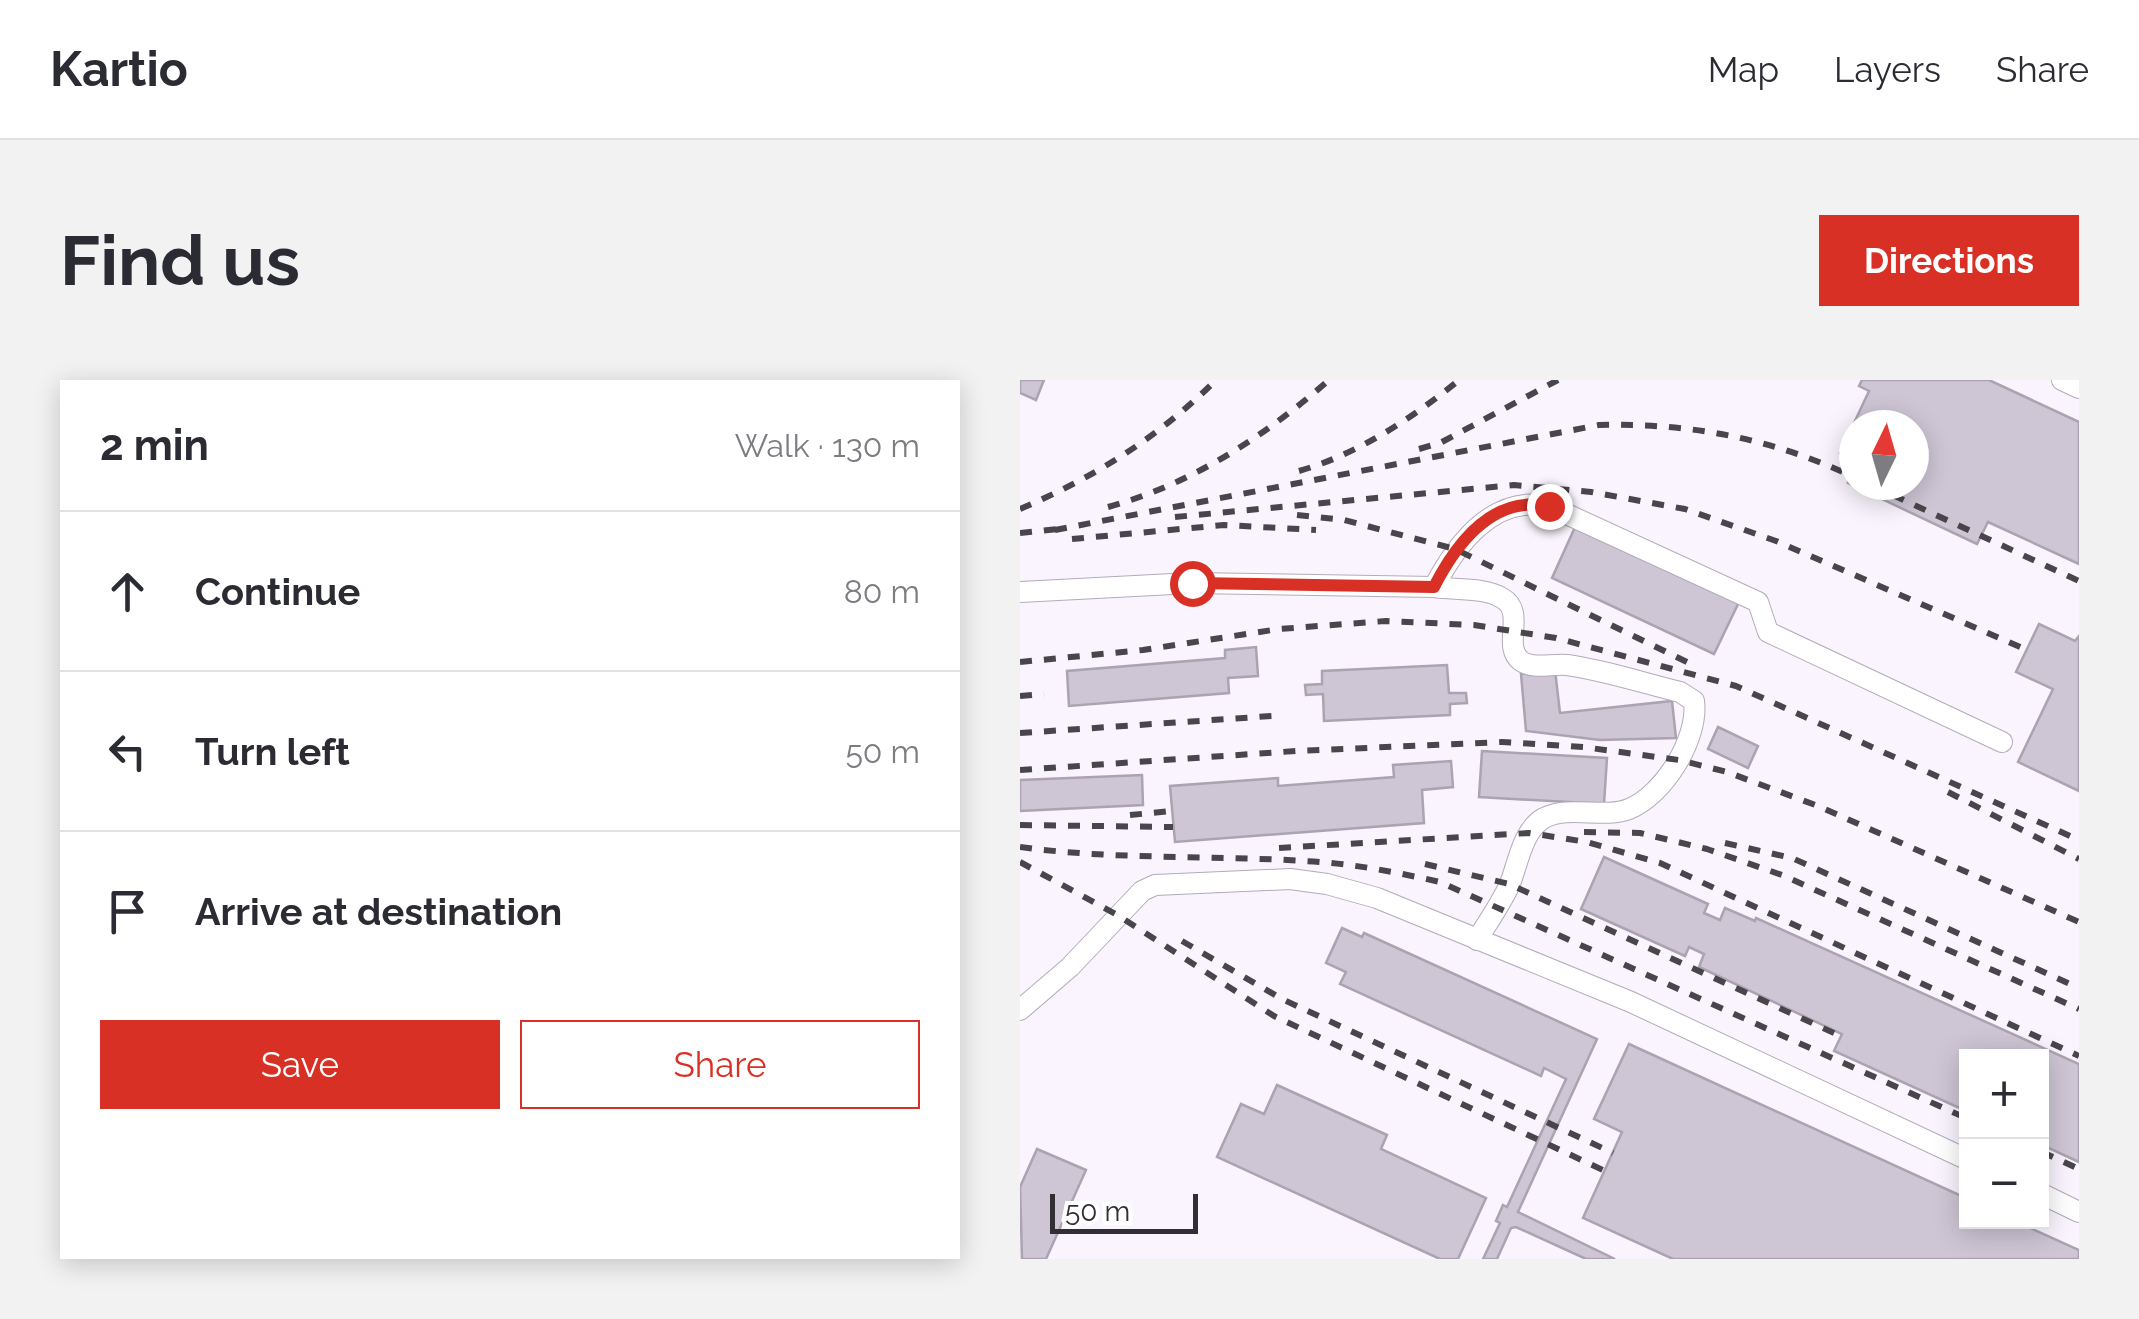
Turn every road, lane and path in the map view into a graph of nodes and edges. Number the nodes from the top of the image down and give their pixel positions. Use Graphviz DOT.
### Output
graph roads {
  1 [pos="2062,380"];
  2 [pos="2079,388"];
  3 [pos="1434,587"];
  4 [pos="1020,592"];
  5 [pos="2002,742"];
  6 [pos="1477,940"];
  7 [pos="1020,1010"];
  8 [pos="1959,1156"];
  9 [pos="2049,1197"];
  10 [pos="2079,1212"];
  1 -- 2 [label="lane"];
  3 -- 4 [label="lane"];
  3 -- 5 [label="lane"];
  3 -- 6 [label="lane"];
  6 -- 7 [label="lane"];
  6 -- 8 [label="lane"];
  9 -- 10 [label="lane"];
}
